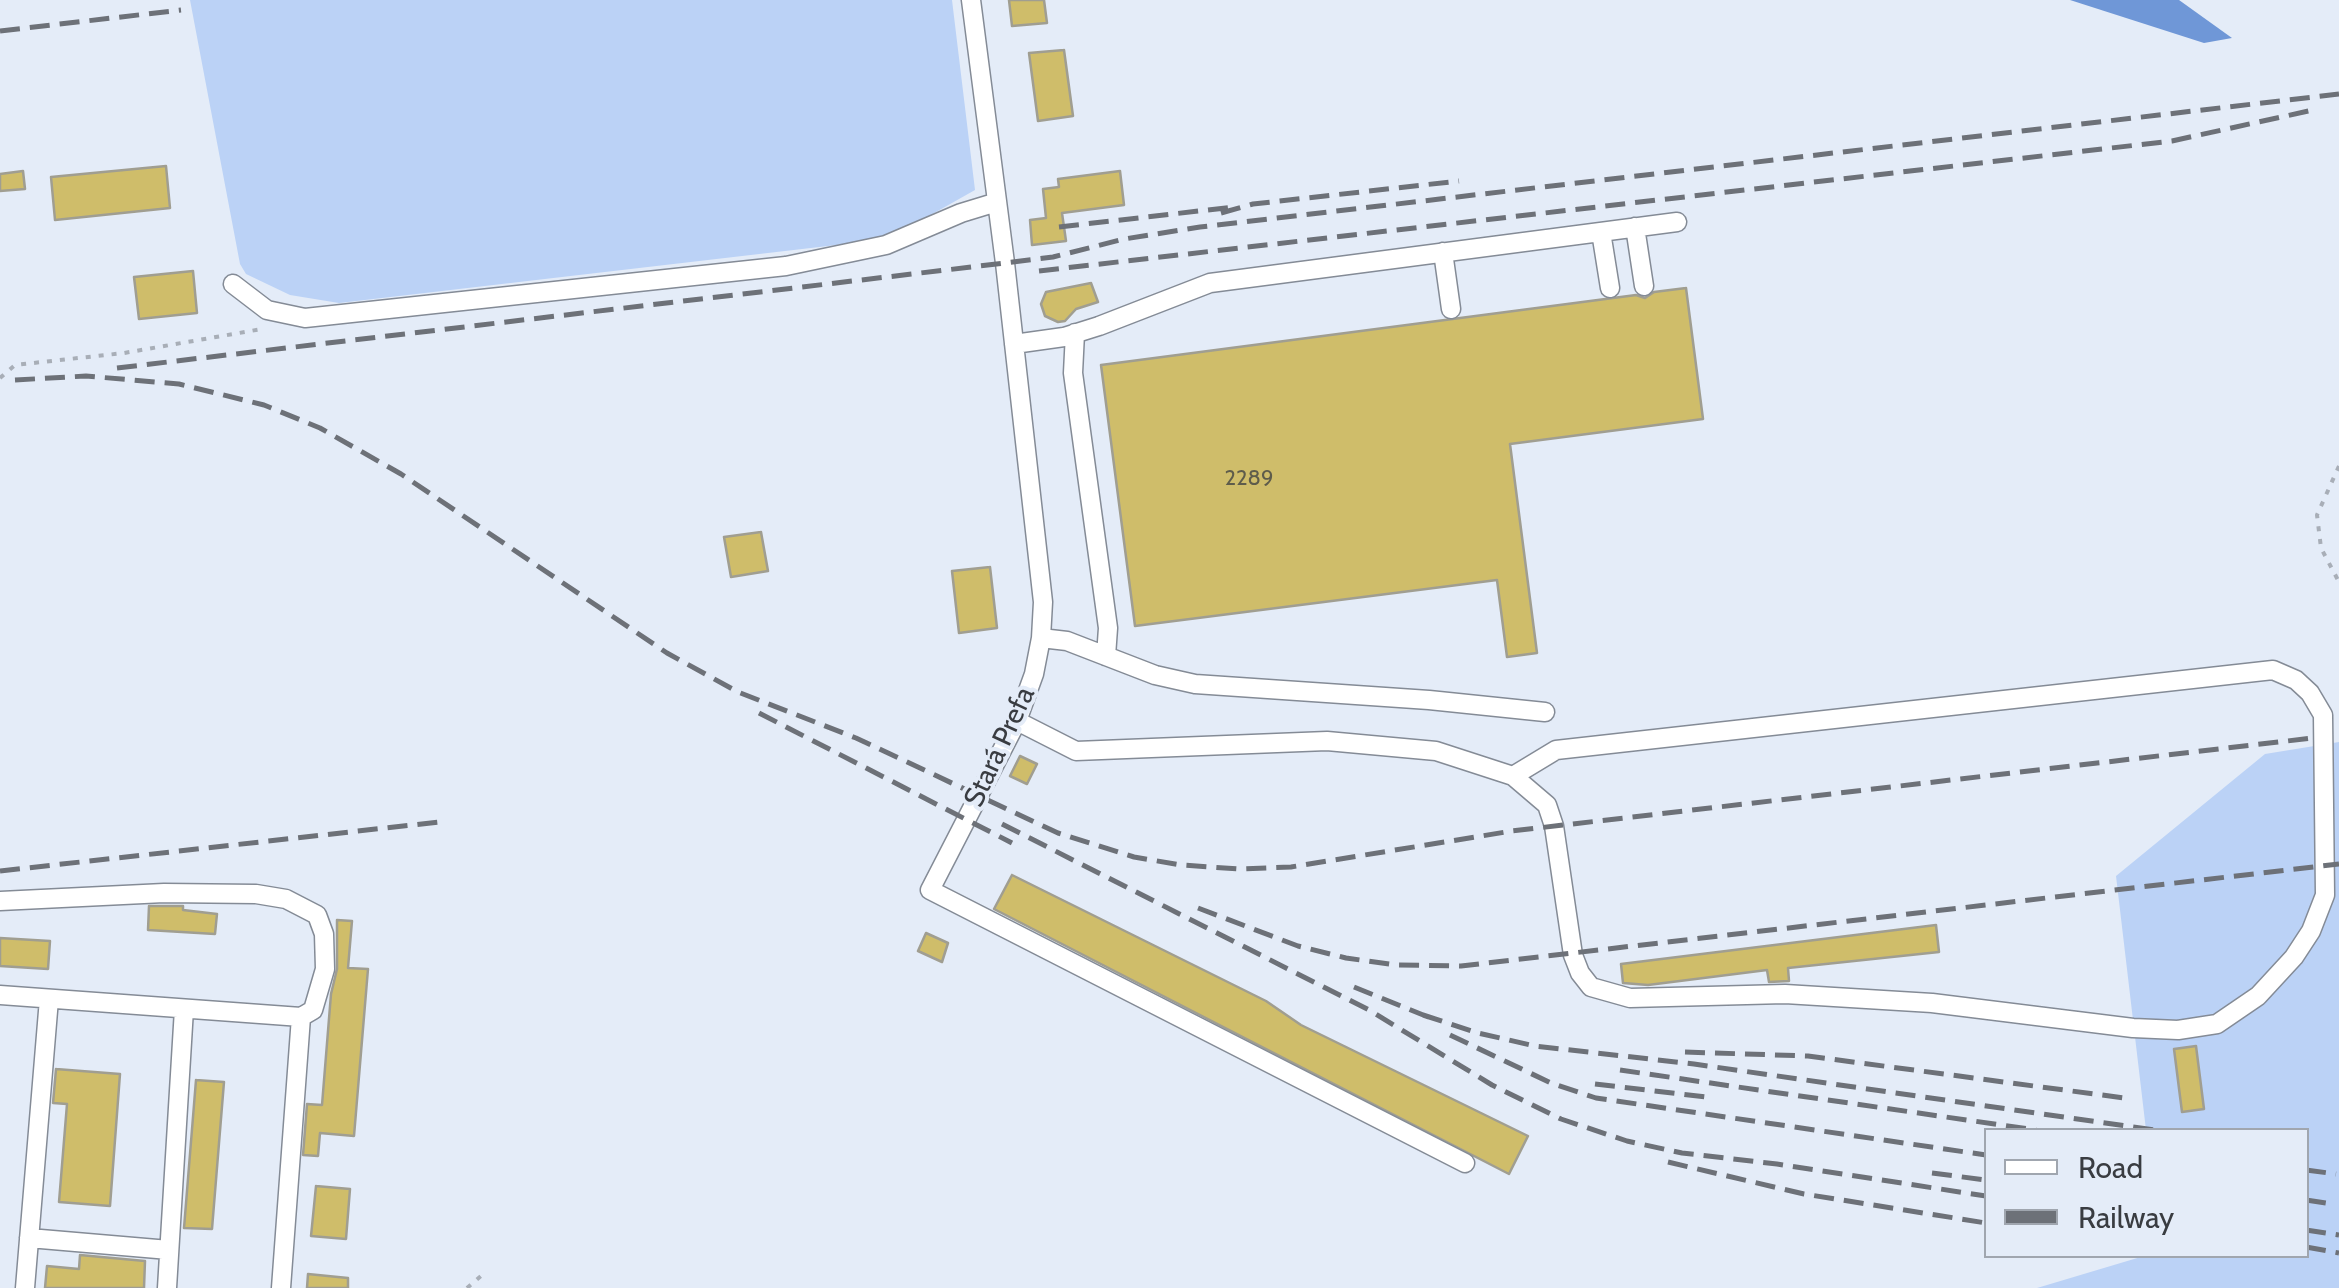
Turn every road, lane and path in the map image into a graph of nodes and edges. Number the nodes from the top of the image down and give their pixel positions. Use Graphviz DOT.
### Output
graph roads {
  1 [pos="971,0"];
  2 [pos="997,202"];
  3 [pos="1677,222"];
  4 [pos="1635,228"];
  5 [pos="1602,232"];
  6 [pos="1444,252"];
  7 [pos="234,284"];
  8 [pos="1644,286"];
  9 [pos="1610,288"];
  10 [pos="1451,308"];
  11 [pos="275,326"];
  12 [pos="1075,334"];
  13 [pos="1050,339"];
  14 [pos="1014,344"];
  15 [pos="1073,374"];
  16 [pos="0,378"];
  17 [pos="2339,466"];
  18 [pos="2339,582"];
  19 [pos="1042,638"];
  20 [pos="1106,656"];
  21 [pos="1545,712"];
  22 [pos="1016,721"];
  23 [pos="1513,776"];
  24 [pos="0,901"];
  25 [pos="0,995"];
  26 [pos="49,998"];
  27 [pos="184,1009"];
  28 [pos="300,1017"];
  29 [pos="1465,1163"];
  30 [pos="30,1238"];
  31 [pos="169,1250"];
  32 [pos="480,1276"];
  33 [pos="25,1288"];
  34 [pos="167,1288"];
  35 [pos="280,1288"];
  36 [pos="467,1288"];
  1 -- 2 [label="lane, Stará Prefa"];
  2 -- 7 [label="lane"];
  2 -- 14 [label="lane, Stará Prefa"];
  3 -- 4 [label="lane"];
  4 -- 5 [label="lane"];
  4 -- 8 [label="lane"];
  5 -- 6 [label="lane"];
  5 -- 9 [label="lane"];
  6 -- 10 [label="lane"];
  6 -- 12 [label="lane"];
  11 -- 16 [label="path"];
  12 -- 13 [label="lane"];
  12 -- 15 [label="lane"];
  13 -- 14 [label="lane"];
  13 -- 15 [label="lane"];
  14 -- 19 [label="lane, Stará Prefa"];
  15 -- 20 [label="lane"];
  17 -- 18 [label="path"];
  19 -- 20 [label="lane"];
  19 -- 22 [label="lane, Stará Prefa"];
  20 -- 21 [label="lane"];
  22 -- 23 [label="lane"];
  22 -- 29 [label="lane, Stará Prefa"];
  23 -- 23 [label="lane"];
  24 -- 28 [label="lane"];
  25 -- 26 [label="lane"];
  26 -- 27 [label="lane"];
  26 -- 30 [label="lane"];
  27 -- 28 [label="lane"];
  27 -- 31 [label="lane"];
  28 -- 35 [label="lane"];
  30 -- 31 [label="lane"];
  30 -- 33 [label="lane"];
  31 -- 34 [label="lane"];
  32 -- 36 [label="path"];
}
